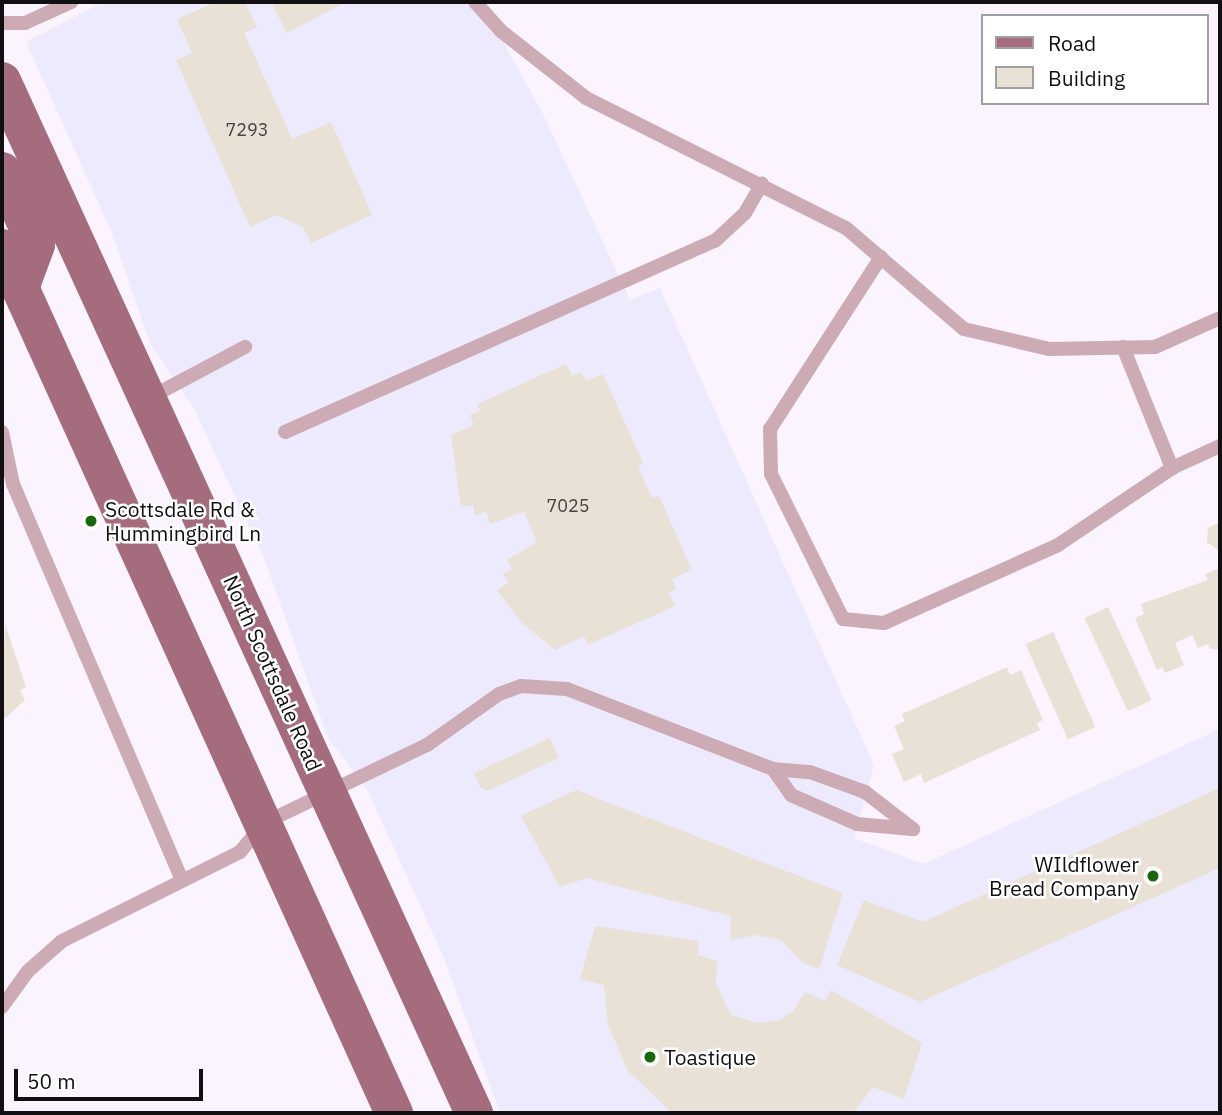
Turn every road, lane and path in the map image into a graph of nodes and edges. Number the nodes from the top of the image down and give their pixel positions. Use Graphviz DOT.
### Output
graph roads {
  1 [pos="71,2"];
  2 [pos="475,2"];
  3 [pos="2,23"];
  4 [pos="2,81"];
  5 [pos="2,172"];
  6 [pos="762,183"];
  7 [pos="2,248"];
  8 [pos="881,257"];
  9 [pos="20,288"];
  10 [pos="1220,318"];
  11 [pos="246,347"];
  12 [pos="1124,347"];
  13 [pos="147,399"];
  14 [pos="2,432"];
  15 [pos="285,432"];
  16 [pos="1220,446"];
  17 [pos="1172,468"];
  18 [pos="8,480"];
  19 [pos="773,768"];
  20 [pos="328,795"];
  21 [pos="264,823"];
  22 [pos="182,880"];
  23 [pos="2,1007"];
  24 [pos="394,1113"];
  25 [pos="474,1113"];
  1 -- 3 [label="lane"];
  2 -- 6 [label="lane"];
  4 -- 13 [label="main road, North Scottsdale Road"];
  5 -- 9 [label="main road"];
  6 -- 8 [label="lane"];
  6 -- 15 [label="lane"];
  7 -- 9 [label="main road"];
  8 -- 12 [label="lane"];
  8 -- 17 [label="lane"];
  9 -- 21 [label="main road"];
  10 -- 12 [label="lane"];
  11 -- 13 [label="lane"];
  12 -- 17 [label="lane"];
  13 -- 20 [label="main road, North Scottsdale Road"];
  14 -- 18 [label="lane"];
  16 -- 17 [label="lane"];
  18 -- 22 [label="lane"];
  19 -- 19 [label="lane"];
  19 -- 20 [label="lane"];
  20 -- 21 [label="lane"];
  20 -- 25 [label="main road, North Scottsdale Road"];
  21 -- 22 [label="lane"];
  21 -- 24 [label="main road"];
  22 -- 23 [label="lane"];
}
